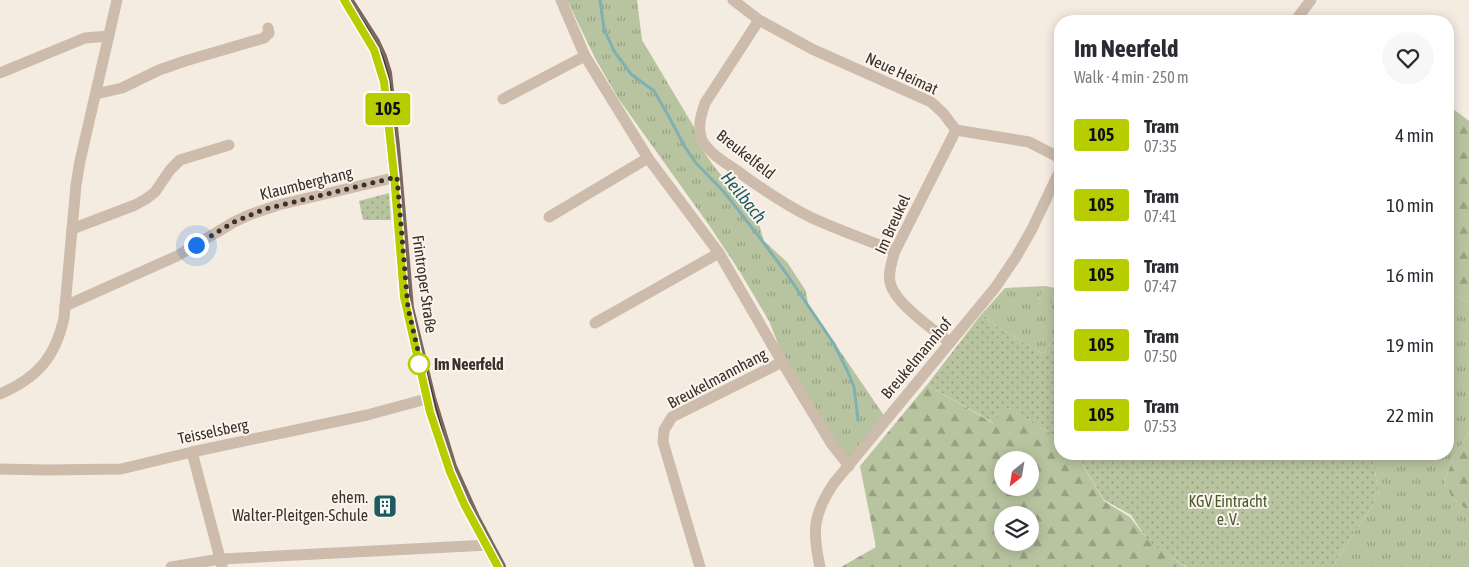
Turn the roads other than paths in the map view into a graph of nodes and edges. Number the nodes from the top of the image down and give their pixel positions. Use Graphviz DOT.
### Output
graph roads {
  1 [pos="117,0"];
  2 [pos="347,0"];
  3 [pos="561,0"];
  4 [pos="733,0"];
  5 [pos="1311,0"];
  6 [pos="1300,15"];
  7 [pos="759,20"];
  8 [pos="268,28"];
  9 [pos="109,36"];
  10 [pos="585,56"];
  11 [pos="0,73"];
  12 [pos="96,94"];
  13 [pos="503,99"];
  14 [pos="956,130"];
  15 [pos="230,145"];
  16 [pos="1054,155"];
  17 [pos="648,158"];
  18 [pos="397,177"];
  19 [pos="1054,183"];
  20 [pos="549,217"];
  21 [pos="72,229"];
  22 [pos="895,251"];
  23 [pos="719,253"];
  24 [pos="65,306"];
  25 [pos="595,323"];
  26 [pos="950,342"];
  27 [pos="782,362"];
  28 [pos="0,394"];
  29 [pos="430,398"];
  30 [pos="192,452"];
  31 [pos="849,466"];
  32 [pos="0,469"];
  33 [pos="488,545"];
  34 [pos="222,563"];
  35 [pos="172,567"];
  36 [pos="500,567"];
  37 [pos="700,567"];
  38 [pos="820,567"];
  1 -- 9 [label="street"];
  2 -- 18 [label="main road, Frintroper Straße"];
  3 -- 10 [label="street"];
  4 -- 7 [label="street, Neue Heimat"];
  5 -- 6 [label="street"];
  7 -- 14 [label="street, Neue Heimat"];
  7 -- 22 [label="street, Breukelfeld"];
  8 -- 12 [label="street"];
  9 -- 11 [label="street"];
  9 -- 12 [label="street"];
  10 -- 13 [label="street"];
  10 -- 17 [label="street"];
  12 -- 21 [label="street"];
  14 -- 16 [label="street"];
  14 -- 22 [label="street, Im Breukel"];
  15 -- 21 [label="street"];
  17 -- 20 [label="street"];
  17 -- 23 [label="street"];
  18 -- 24 [label="street, Klaumberghang"];
  18 -- 29 [label="main road, Frintroper Straße"];
  19 -- 26 [label="street, Breukelmannhof"];
  21 -- 24 [label="street"];
  22 -- 26 [label="street, Im Breukel"];
  23 -- 25 [label="street"];
  23 -- 27 [label="street"];
  24 -- 28 [label="street"];
  26 -- 31 [label="street, Breukelmannhof"];
  27 -- 31 [label="street"];
  27 -- 37 [label="street, Breukelmannhang"];
  29 -- 30 [label="street, Teisselsberg"];
  29 -- 33 [label="main road, Frintroper Straße"];
  30 -- 32 [label="street, Teisselsberg"];
  30 -- 34 [label="street"];
  31 -- 38 [label="street, Breukelmannhof"];
  33 -- 34 [label="street"];
  33 -- 36 [label="main road, Frintroper Straße"];
  34 -- 35 [label="street"];
}
